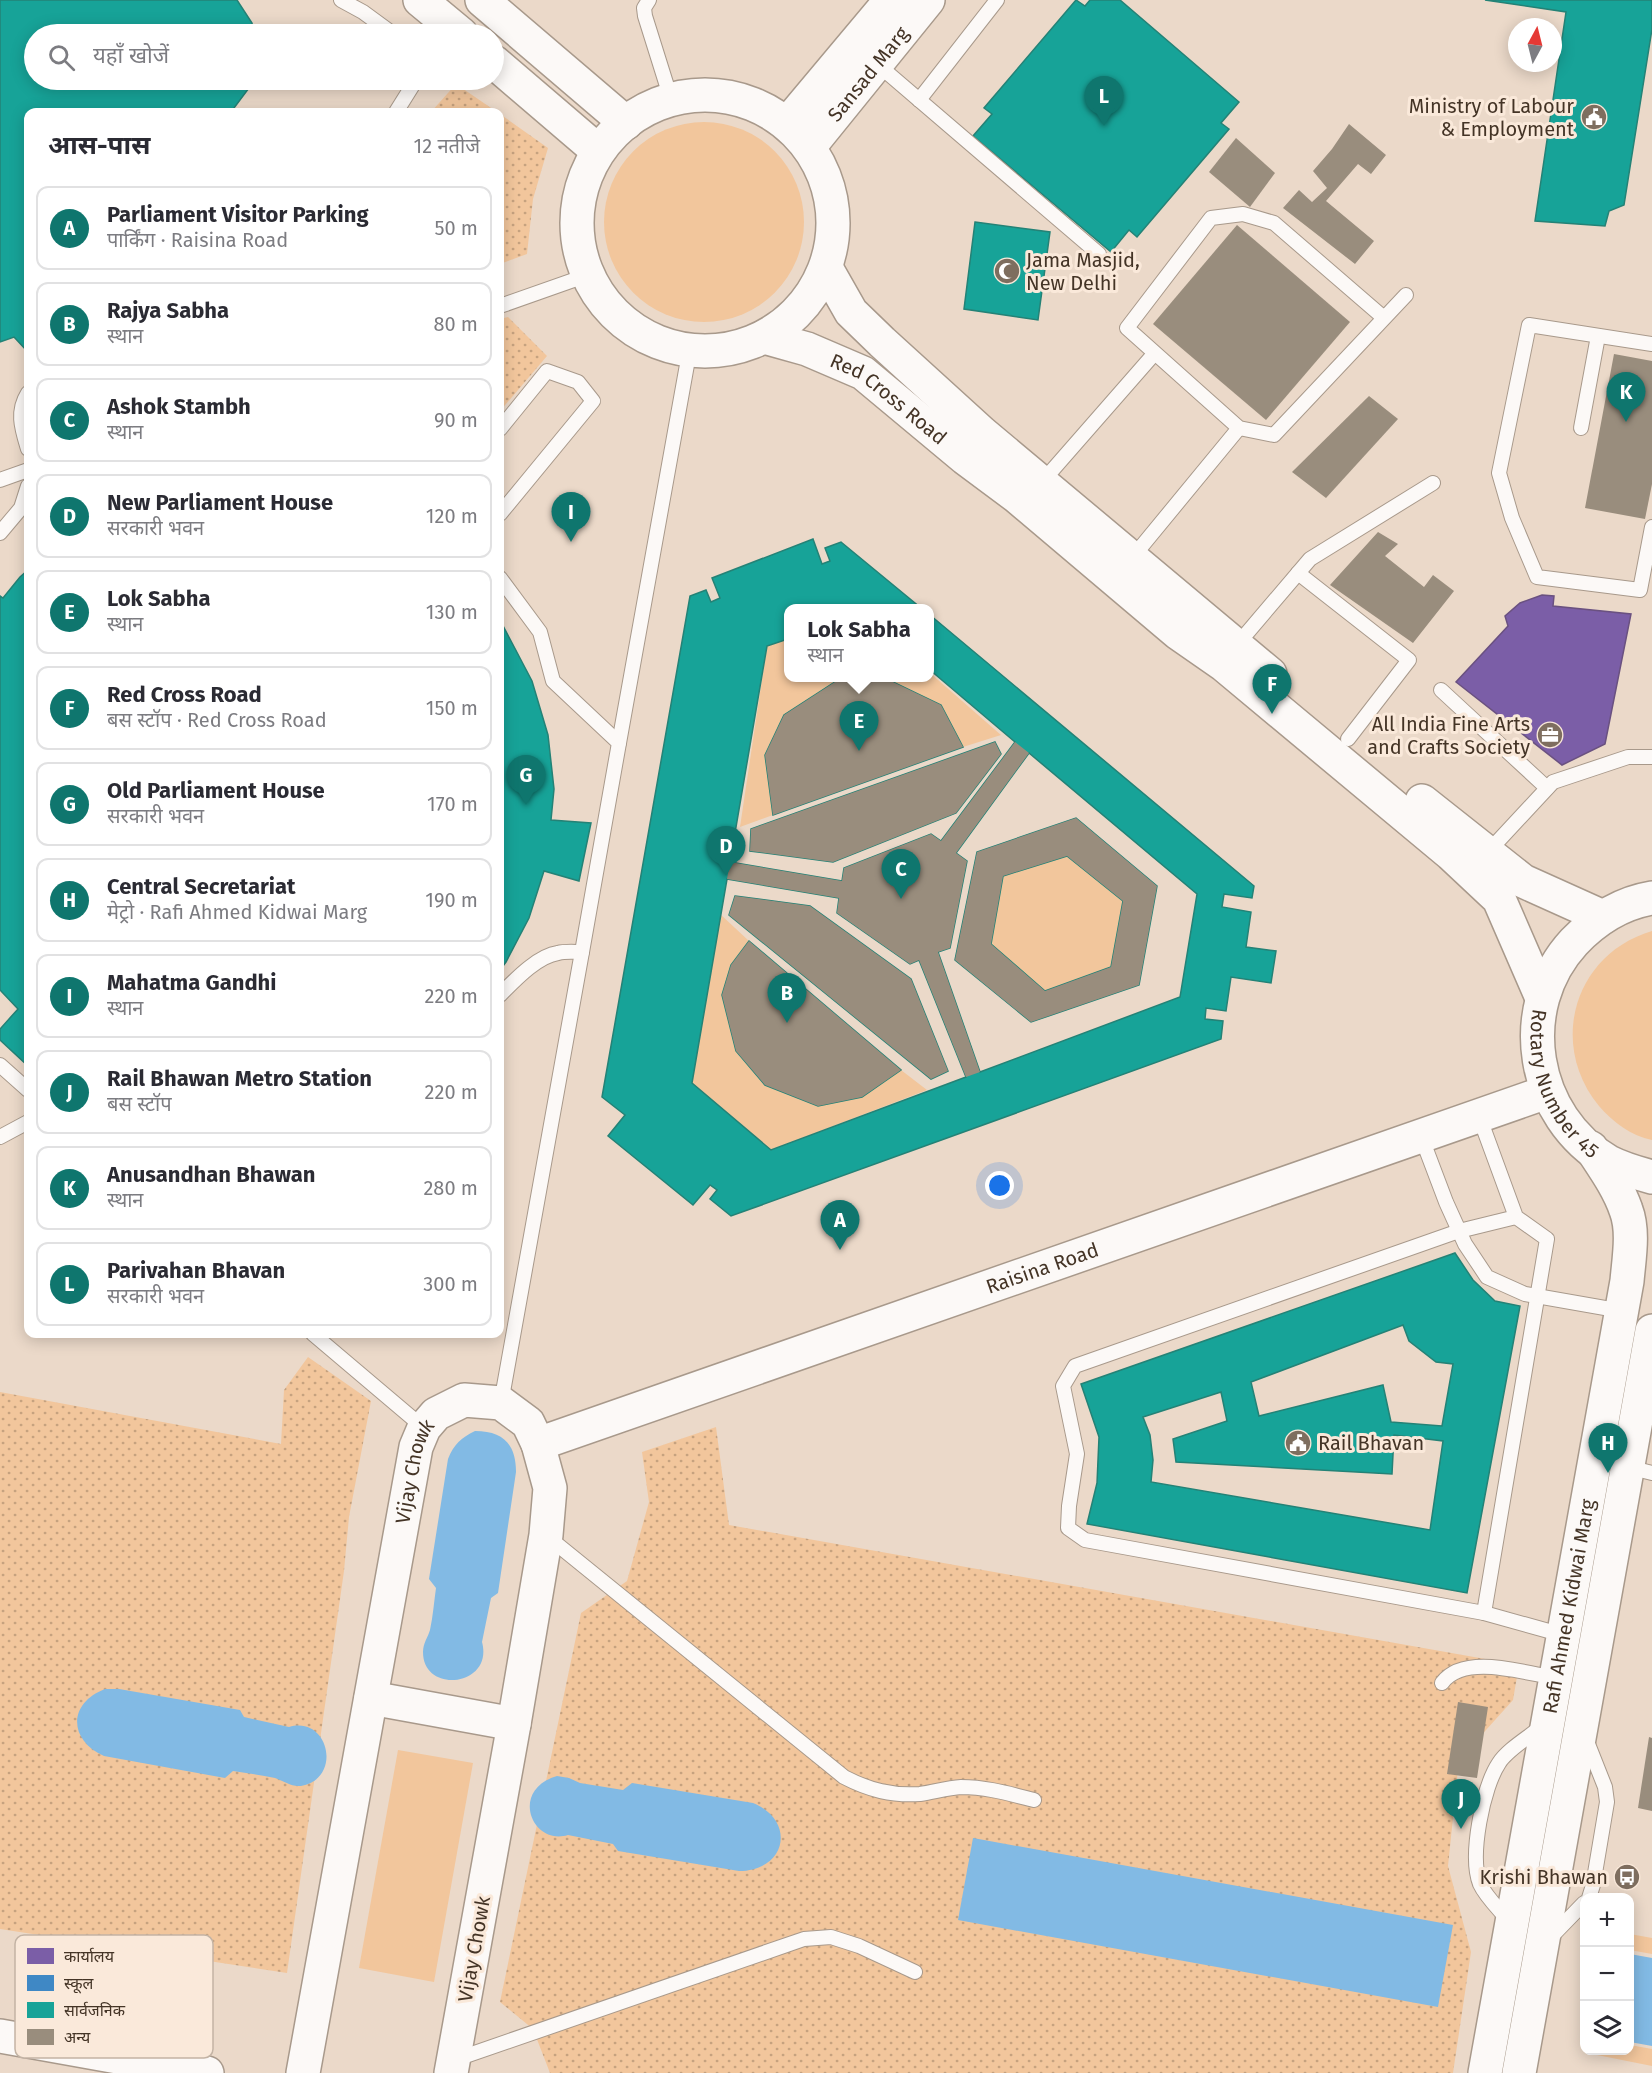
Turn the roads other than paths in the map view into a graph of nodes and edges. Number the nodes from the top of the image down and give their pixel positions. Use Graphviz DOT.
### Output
graph roads {
  1 [pos="341,0"];
  2 [pos="420,0"];
  3 [pos="482,0"];
  4 [pos="649,0"];
  5 [pos="891,0"];
  6 [pos="928,0"];
  7 [pos="997,0"];
  8 [pos="379,24"];
  9 [pos="446,24"];
  10 [pos="865,53"];
  11 [pos="504,71"];
  12 [pos="410,90"];
  13 [pos="671,99"];
  14 [pos="919,100"];
  15 [pos="398,108"];
  16 [pos="626,123"];
  17 [pos="798,135"];
  18 [pos="598,151"];
  19 [pos="1099,254"];
  20 [pos="826,268"];
  21 [pos="588,275"];
  22 [pos="1406,295"];
  23 [pos="504,305"];
  24 [pos="1384,318"];
  25 [pos="1598,336"];
  26 [pos="764,337"];
  27 [pos="1652,344"];
  28 [pos="690,348"];
  29 [pos="1154,354"];
  30 [pos="24,399"];
  31 [pos="504,424"];
  32 [pos="1239,428"];
  33 [pos="1581,428"];
  34 [pos="24,434"];
  35 [pos="24,471"];
  36 [pos="0,480"];
  37 [pos="1042,482"];
  38 [pos="1433,483"];
  39 [pos="24,499"];
  40 [pos="504,509"];
  41 [pos="1652,526"];
  42 [pos="0,533"];
  43 [pos="1649,555"];
  44 [pos="1132,558"];
  45 [pos="1298,573"];
  46 [pos="504,583"];
  47 [pos="1236,646"];
  48 [pos="1441,690"];
  49 [pos="1348,739"];
  50 [pos="619,743"];
  51 [pos="1652,757"];
  52 [pos="1547,788"];
  53 [pos="1487,853"];
  54 [pos="1652,898"];
  55 [pos="1603,917"];
  56 [pos="582,952"];
  57 [pos="504,991"];
  58 [pos="1542,998"];
  59 [pos="0,1065"];
  60 [pos="24,1086"];
  61 [pos="1547,1092"];
  62 [pos="1479,1116"];
  63 [pos="24,1124"];
  64 [pos="1421,1136"];
  65 [pos="0,1137"];
  66 [pos="1591,1148"];
  67 [pos="1652,1177"];
  68 [pos="1516,1217"];
  69 [pos="1459,1231"];
  70 [pos="1538,1296"];
  71 [pos="1622,1311"];
  72 [pos="1652,1331"];
  73 [pos="318,1338"];
  74 [pos="501,1403"];
  75 [pos="424,1428"];
  76 [pos="538,1444"];
  77 [pos="1640,1470"];
  78 [pos="546,1536"];
  79 [pos="1484,1613"];
  80 [pos="1563,1635"];
  81 [pos="1556,1678"];
  82 [pos="1442,1683"];
  83 [pos="371,1698"];
  84 [pos="1548,1721"];
  85 [pos="514,1724"];
  86 [pos="1580,1726"];
  87 [pos="1034,1800"];
  88 [pos="1591,1893"];
  89 [pos="1580,1908"];
  90 [pos="1511,1924"];
  91 [pos="1541,1946"];
  92 [pos="915,1972"];
  93 [pos="0,2036"];
  94 [pos="15,2039"];
  95 [pos="123,2058"];
  96 [pos="453,2066"];
  97 [pos="207,2073"];
  98 [pos="303,2073"];
  99 [pos="1485,2073"];
  100 [pos="1519,2073"];
  1 -- 8 [label="lane"];
  2 -- 9 [label="main road"];
  3 -- 16 [label="main road"];
  4 -- 13 [label="lane"];
  5 -- 10 [label="main road, Sansad Marg"];
  6 -- 10 [label="main road, Sansad Marg"];
  7 -- 14 [label="lane"];
  10 -- 14 [label="lane"];
  10 -- 17 [label="main road, Sansad Marg"];
  11 -- 18 [label="main road"];
  12 -- 15 [label="lane"];
  13 -- 16 [label="main road"];
  13 -- 17 [label="main road"];
  14 -- 19 [label="lane"];
  16 -- 18 [label="main road"];
  17 -- 20 [label="main road"];
  18 -- 21 [label="main road"];
  20 -- 26 [label="main road"];
  20 -- 37 [label="main road, Red Cross Road"];
  21 -- 23 [label="lane"];
  21 -- 28 [label="main road"];
  22 -- 24 [label="lane"];
  24 -- 29 [label="lane"];
  24 -- 32 [label="lane"];
  25 -- 27 [label="lane"];
  25 -- 33 [label="lane"];
  25 -- 43 [label="lane"];
  26 -- 28 [label="main road"];
  26 -- 58 [label="main road, Red Cross Road"];
  28 -- 50 [label="lane"];
  29 -- 32 [label="lane"];
  29 -- 37 [label="lane"];
  30 -- 34 [label="lane"];
  31 -- 40 [label="lane"];
  32 -- 44 [label="lane"];
  35 -- 36 [label="lane"];
  37 -- 44 [label="main road, Red Cross Road"];
  38 -- 45 [label="lane"];
  39 -- 42 [label="lane"];
  41 -- 43 [label="lane"];
  44 -- 47 [label="main road, Red Cross Road"];
  45 -- 47 [label="lane"];
  45 -- 49 [label="lane"];
  46 -- 50 [label="lane"];
  47 -- 49 [label="main road, Red Cross Road"];
  48 -- 52 [label="lane"];
  49 -- 53 [label="main road, Red Cross Road"];
  50 -- 56 [label="lane"];
  51 -- 52 [label="lane"];
  52 -- 53 [label="lane"];
  53 -- 55 [label="main road, Red Cross Road"];
  54 -- 55 [label="main road, Rotary Number 45"];
  55 -- 58 [label="main road, Rotary Number 45"];
  56 -- 57 [label="lane"];
  56 -- 74 [label="lane"];
  58 -- 61 [label="main road, Rotary Number 45"];
  59 -- 60 [label="lane"];
  61 -- 62 [label="main road, Raisina Road"];
  61 -- 66 [label="main road, Rotary Number 45"];
  62 -- 64 [label="main road, Raisina Road"];
  62 -- 68 [label="lane"];
  63 -- 65 [label="lane"];
  64 -- 69 [label="lane"];
  64 -- 76 [label="main road, Raisina Road"];
  66 -- 67 [label="main road, Rotary Number 45"];
  66 -- 71 [label="main road, Rafi Ahmed Kidwai Marg"];
  68 -- 69 [label="lane"];
  68 -- 70 [label="lane"];
  69 -- 70 [label="lane"];
  69 -- 79 [label="lane"];
  70 -- 71 [label="lane"];
  70 -- 79 [label="lane"];
  71 -- 80 [label="main road, Rafi Ahmed Kidwai Marg"];
  72 -- 77 [label="main road, Rafi Ahmed Kidwai Marg"];
  73 -- 75 [label="lane"];
  74 -- 75 [label="main road, Vijay Chowk"];
  74 -- 76 [label="main road, Vijay Chowk"];
  75 -- 83 [label="main road, Vijay Chowk"];
  76 -- 78 [label="main road, Vijay Chowk"];
  77 -- 86 [label="main road, Rafi Ahmed Kidwai Marg"];
  78 -- 85 [label="main road, Vijay Chowk"];
  78 -- 87 [label="lane"];
  79 -- 80 [label="lane"];
  80 -- 81 [label="main road, Rafi Ahmed Kidwai Marg"];
  81 -- 82 [label="lane"];
  81 -- 84 [label="main road, Rafi Ahmed Kidwai Marg"];
  83 -- 85 [label="main road"];
  83 -- 98 [label="main road, Vijay Chowk"];
  84 -- 90 [label="main road, Rafi Ahmed Kidwai Marg"];
  84 -- 90 [label="lane"];
  85 -- 96 [label="main road, Vijay Chowk"];
  86 -- 88 [label="lane"];
  86 -- 91 [label="main road, Rafi Ahmed Kidwai Marg"];
  89 -- 91 [label="lane"];
  90 -- 99 [label="main road, Rafi Ahmed Kidwai Marg"];
  91 -- 100 [label="main road, Rafi Ahmed Kidwai Marg"];
  92 -- 96 [label="lane"];
  93 -- 94 [label="main road"];
  95 -- 97 [label="main road"];
}
